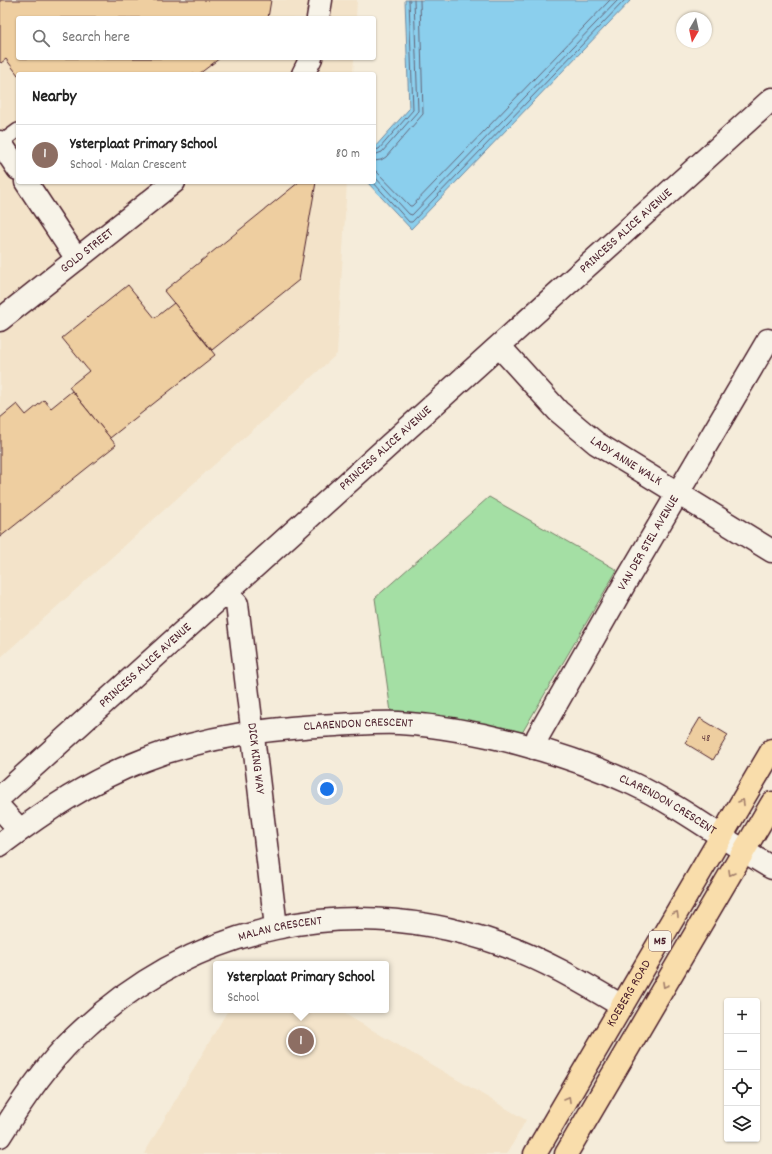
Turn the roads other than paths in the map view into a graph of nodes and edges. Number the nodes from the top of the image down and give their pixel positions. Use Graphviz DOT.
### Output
graph roads {
  1 [pos="321,0"];
  2 [pos="318,16"];
  3 [pos="310,60"];
  4 [pos="304,72"];
  5 [pos="772,99"];
  6 [pos="16,131"];
  7 [pos="0,142"];
  8 [pos="16,166"];
  9 [pos="27,184"];
  10 [pos="171,184"];
  11 [pos="77,258"];
  12 [pos="0,320"];
  13 [pos="768,340"];
  14 [pos="500,347"];
  15 [pos="679,494"];
  16 [pos="772,552"];
  17 [pos="226,593"];
  18 [pos="252,732"];
  19 [pos="534,748"];
  20 [pos="772,750"];
  21 [pos="0,797"];
  22 [pos="772,803"];
  23 [pos="0,808"];
  24 [pos="20,830"];
  25 [pos="721,837"];
  26 [pos="0,845"];
  27 [pos="743,852"];
  28 [pos="772,868"];
  29 [pos="276,927"];
  30 [pos="622,1006"];
  31 [pos="0,1136"];
  32 [pos="535,1154"];
  33 [pos="566,1154"];
  1 -- 2 [label="street"];
  3 -- 4 [label="street"];
  5 -- 14 [label="street, PRINCESS ALICE AVENUE"];
  6 -- 7 [label="lane"];
  7 -- 8 [label="street"];
  9 -- 11 [label="street"];
  10 -- 11 [label="street, GOLD STREET"];
  11 -- 12 [label="street, GOLD STREET"];
  13 -- 15 [label="street, VAN DER STEL AVENUE"];
  14 -- 15 [label="street, LADY ANNE WALK"];
  14 -- 17 [label="street, PRINCESS ALICE AVENUE"];
  15 -- 16 [label="street, LADY ANNE WALK"];
  15 -- 19 [label="street, VAN DER STEL AVENUE"];
  17 -- 18 [label="street, DICK KING WAY"];
  17 -- 21 [label="street, PRINCESS ALICE AVENUE"];
  18 -- 19 [label="street, CLARENDON CRESCENT"];
  18 -- 24 [label="street, CLARENDON CRESCENT"];
  18 -- 29 [label="street, DICK KING WAY"];
  19 -- 25 [label="street, CLARENDON CRESCENT"];
  25 -- 20 [label="main road, KOEBERG ROAD / M5, one-way"];
  22 -- 27 [label="main road, KOEBERG ROAD / M5"];
  23 -- 24 [label="street"];
  24 -- 26 [label="street, CLARENDON CRESCENT"];
  25 -- 27 [label="street, CLARENDON CRESCENT"];
  30 -- 25 [label="main road, KOEBERG ROAD / M5, one-way"];
  27 -- 28 [label="street, CLARENDON CRESCENT"];
  27 -- 33 [label="main road, KOEBERG ROAD / M5, one-way"];
  29 -- 30 [label="street, MALAN CRESCENT"];
  29 -- 31 [label="street, MALAN CRESCENT"];
  32 -- 30 [label="main road, KOEBERG ROAD / M5, one-way"];
}
